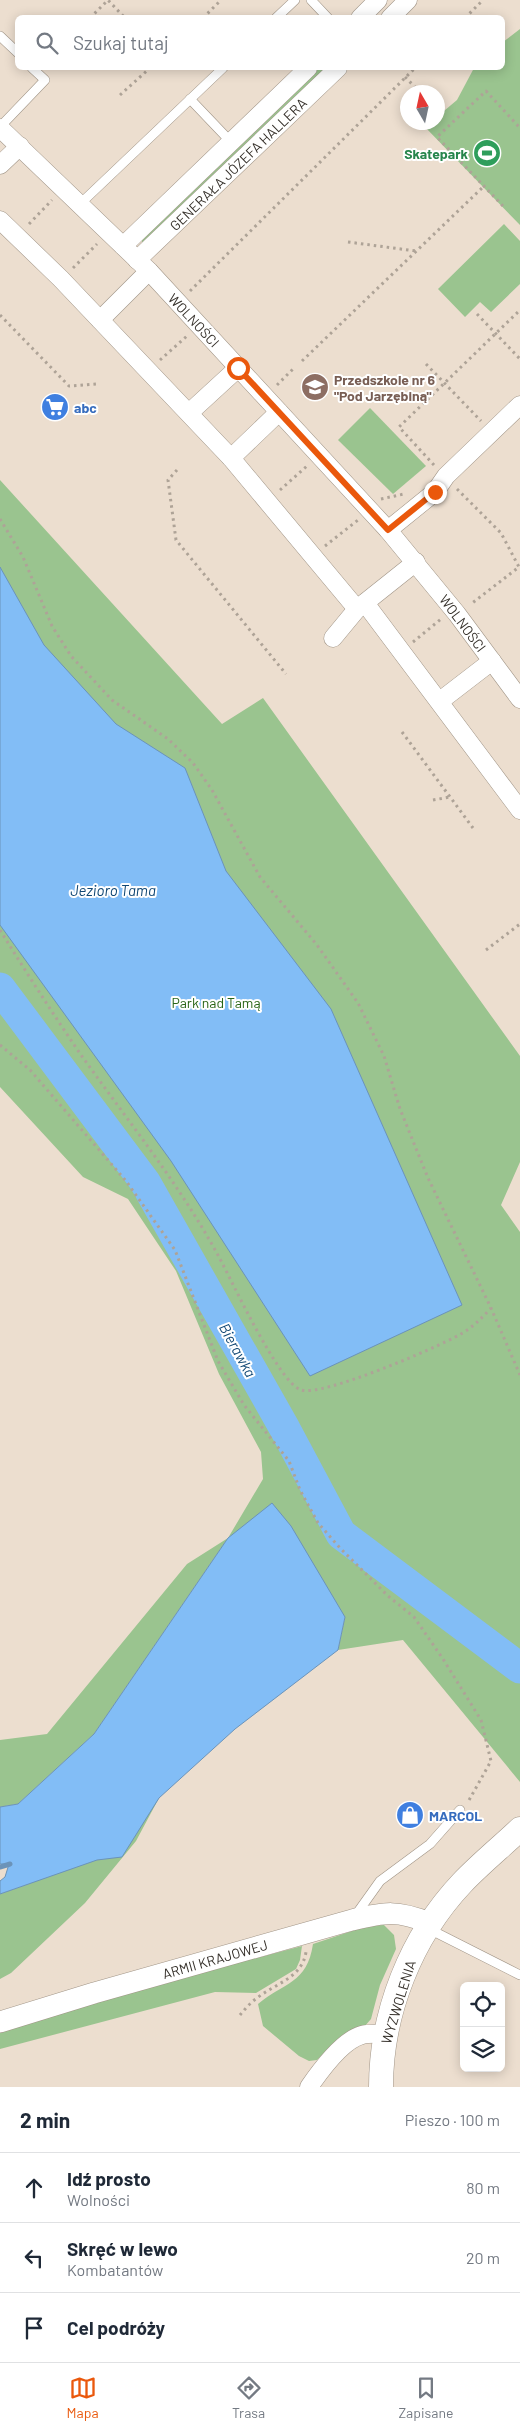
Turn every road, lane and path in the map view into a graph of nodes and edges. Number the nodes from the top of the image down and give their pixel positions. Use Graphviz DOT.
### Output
graph roads {
  1 [pos="221,0"];
  2 [pos="295,0"];
  3 [pos="312,0"];
  4 [pos="378,0"];
  5 [pos="408,0"];
  6 [pos="483,0"];
  7 [pos="93,15"];
  8 [pos="121,15"];
  9 [pos="207,15"];
  10 [pos="279,15"];
  11 [pos="325,15"];
  12 [pos="363,15"];
  13 [pos="393,15"];
  14 [pos="468,15"];
  15 [pos="0,36"];
  16 [pos="15,50"];
  17 [pos="34,70"];
  18 [pos="148,70"];
  19 [pos="221,70"];
  20 [pos="306,70"];
  21 [pos="336,70"];
  22 [pos="413,70"];
  23 [pos="405,77"];
  24 [pos="413,85"];
  25 [pos="120,95"];
  26 [pos="190,99"];
  27 [pos="0,128"];
  28 [pos="520,128"];
  29 [pos="231,142"];
  30 [pos="20,146"];
  31 [pos="0,166"];
  32 [pos="483,187"];
  33 [pos="56,196"];
  34 [pos="80,204"];
  35 [pos="503,206"];
  36 [pos="0,220"];
  37 [pos="17,237"];
  38 [pos="101,240"];
  39 [pos="348,242"];
  40 [pos="123,246"];
  41 [pos="416,251"];
  42 [pos="143,266"];
  43 [pos="61,280"];
  44 [pos="186,295"];
  45 [pos="520,310"];
  46 [pos="477,314"];
  47 [pos="0,315"];
  48 [pos="100,320"];
  49 [pos="192,333"];
  50 [pos="496,333"];
  51 [pos="520,359"];
  52 [pos="302,361"];
  53 [pos="426,364"];
  54 [pos="238,368"];
  55 [pos="294,368"];
  56 [pos="148,370"];
  57 [pos="445,383"];
  58 [pos="96,384"];
  59 [pos="273,389"];
  60 [pos="520,404"];
  61 [pos="279,412"];
  62 [pos="189,413"];
  63 [pos="484,424"];
  64 [pos="231,458"];
  65 [pos="312,462"];
  66 [pos="438,468"];
  67 [pos="177,470"];
  68 [pos="453,485"];
  69 [pos="413,493"];
  70 [pos="268,502"];
  71 [pos="372,505"];
  72 [pos="0,519"];
  73 [pos="388,530"];
  74 [pos="313,556"];
  75 [pos="416,562"];
  76 [pos="362,606"];
  77 [pos="466,608"];
  78 [pos="446,616"];
  79 [pos="333,638"];
  80 [pos="402,651"];
  81 [pos="492,661"];
  82 [pos="286,674"];
  83 [pos="520,699"];
  84 [pos="440,701"];
  85 [pos="402,732"];
  86 [pos="450,797"];
  87 [pos="433,800"];
  88 [pos="518,802"];
  89 [pos="473,828"];
  90 [pos="519,927"];
  91 [pos="0,930"];
  92 [pos="486,950"];
  93 [pos="0,1044"];
  94 [pos="491,1308"];
  95 [pos="520,1375"];
  96 [pos="460,1810"];
  97 [pos="520,1829"];
  98 [pos="352,1920"];
  99 [pos="428,1925"];
  100 [pos="304,1934"];
  101 [pos="520,1975"];
  102 [pos="240,2015"];
  103 [pos="0,2022"];
  104 [pos="386,2034"];
  105 [pos="309,2087"];
  106 [pos="381,2087"];
  1 -- 9 [label="path"];
  2 -- 10 [label="lane"];
  3 -- 11 [label="lane"];
  4 -- 12 [label="street"];
  5 -- 13 [label="street"];
  6 -- 14 [label="path"];
  7 -- 8 [label="path"];
  15 -- 16 [label="lane"];
  17 -- 27 [label="lane"];
  18 -- 25 [label="path"];
  19 -- 26 [label="lane"];
  20 -- 29 [label="street, GENERAŁA JÓZEFA HALLERA"];
  21 -- 42 [label="street, GENERAŁA JÓZEFA HALLERA"];
  22 -- 23 [label="path"];
  23 -- 24 [label="path"];
  23 -- 44 [label="path"];
  26 -- 29 [label="lane"];
  26 -- 34 [label="lane"];
  27 -- 30 [label="street, WOLNOŚCI"];
  28 -- 32 [label="path"];
  29 -- 40 [label="street, GENERAŁA JÓZEFA HALLERA"];
  30 -- 31 [label="street"];
  30 -- 34 [label="street, WOLNOŚCI"];
  32 -- 35 [label="path"];
  32 -- 41 [label="path"];
  33 -- 37 [label="path"];
  34 -- 40 [label="street, WOLNOŚCI"];
  36 -- 37 [label="street"];
  37 -- 43 [label="street"];
  38 -- 43 [label="path"];
  39 -- 41 [label="path"];
  40 -- 42 [label="street, WOLNOŚCI"];
  41 -- 52 [label="path"];
  42 -- 48 [label="street, GENERAŁA JÓZEFA HALLERA"];
  42 -- 54 [label="street, WOLNOŚCI"];
  43 -- 48 [label="street"];
  45 -- 50 [label="path"];
  46 -- 50 [label="path"];
  47 -- 58 [label="path"];
  48 -- 56 [label="street"];
  49 -- 56 [label="path"];
  50 -- 51 [label="path"];
  50 -- 57 [label="path"];
  53 -- 57 [label="path"];
  54 -- 61 [label="street, WOLNOŚCI"];
  54 -- 62 [label="street"];
  55 -- 59 [label="path"];
  56 -- 62 [label="street"];
  57 -- 63 [label="path"];
  57 -- 66 [label="path"];
  60 -- 73 [label="street"];
  61 -- 64 [label="street"];
  61 -- 71 [label="street, WOLNOŚCI"];
  62 -- 64 [label="street"];
  64 -- 70 [label="street"];
  65 -- 70 [label="path"];
  67 -- 82 [label="path"];
  68 -- 77 [label="path"];
  69 -- 71 [label="path"];
  70 -- 74 [label="street"];
  71 -- 73 [label="street, WOLNOŚCI"];
  71 -- 74 [label="path"];
  72 -- 94 [label="path"];
  73 -- 75 [label="street, WOLNOŚCI"];
  74 -- 76 [label="street"];
  75 -- 76 [label="street"];
  75 -- 81 [label="street, WOLNOŚCI"];
  76 -- 79 [label="street"];
  76 -- 80 [label="street"];
  78 -- 80 [label="path"];
  80 -- 84 [label="street"];
  81 -- 83 [label="street, WOLNOŚCI"];
  81 -- 84 [label="street, WOLNOŚCI"];
  84 -- 88 [label="street"];
  85 -- 86 [label="path"];
  86 -- 87 [label="path"];
  86 -- 89 [label="path"];
  90 -- 92 [label="path"];
  91 -- 94 [label="path"];
  93 -- 96 [label="path"];
  94 -- 95 [label="path"];
  96 -- 98 [label="lane"];
  97 -- 99 [label="main road, WYZWOLENIA"];
  98 -- 99 [label="street, ARMII KRAJOWEJ"];
  98 -- 100 [label="street, ARMII KRAJOWEJ"];
  99 -- 101 [label="lane"];
  99 -- 104 [label="main road, WYZWOLENIA"];
  100 -- 102 [label="path"];
  100 -- 103 [label="street, ARMII KRAJOWEJ"];
  104 -- 105 [label="street"];
  104 -- 106 [label="main road, WYZWOLENIA"];
}
